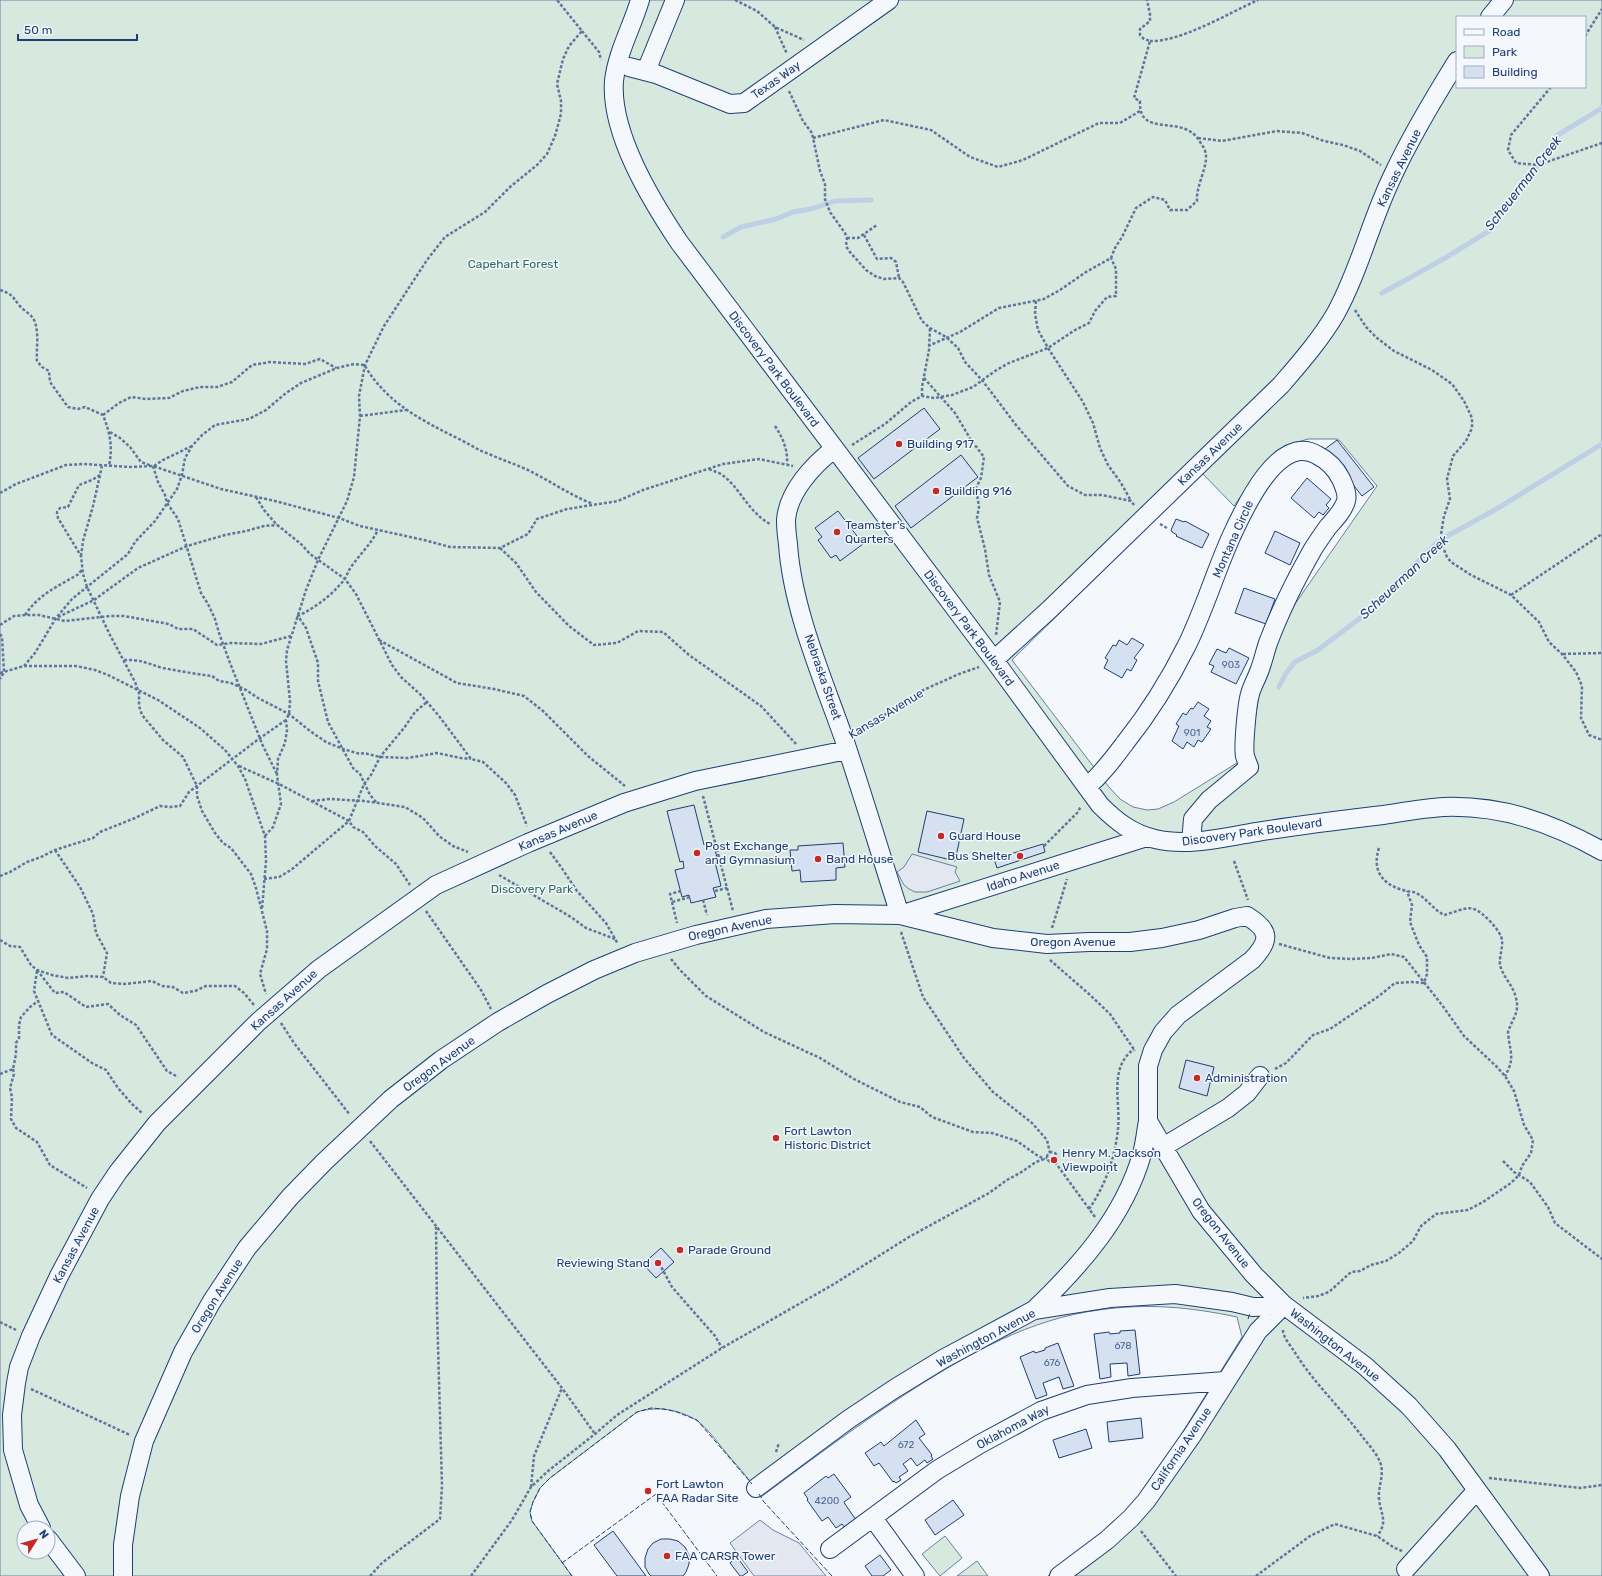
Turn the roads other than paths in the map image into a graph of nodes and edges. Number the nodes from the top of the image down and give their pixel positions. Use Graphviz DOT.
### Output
graph roads {
  1 [pos="640,0"];
  2 [pos="675,0"];
  3 [pos="889,0"];
  4 [pos="1504,0"];
  5 [pos="1491,16"];
  6 [pos="1456,63"];
  7 [pos="629,67"];
  8 [pos="646,71"];
  9 [pos="836,452"];
  10 [pos="994,660"];
  11 [pos="846,744"];
  12 [pos="1085,794"];
  13 [pos="1147,837"];
  14 [pos="1191,842"];
  15 [pos="1602,851"];
  16 [pos="900,915"];
  17 [pos="1260,1076"];
  18 [pos="1148,1121"];
  19 [pos="1163,1147"];
  20 [pos="1284,1305"];
  21 [pos="1034,1310"];
  22 [pos="1225,1381"];
  23 [pos="756,1488"];
  24 [pos="1477,1490"];
  25 [pos="873,1518"];
  26 [pos="37,1520"];
  27 [pos="830,1548"];
  28 [pos="56,1550"];
  29 [pos="1411,1563"];
  30 [pos="76,1576"];
  31 [pos="123,1576"];
  32 [pos="915,1576"];
  33 [pos="1059,1576"];
  34 [pos="1540,1576"];
  1 -- 9 [label="street, Discovery Park Boulevard"];
  2 -- 8 [label="street"];
  3 -- 8 [label="street, Texas Way"];
  4 -- 5 [label="street"];
  6 -- 10 [label="street, Kansas Avenue"];
  7 -- 8 [label="street, Texas Way"];
  9 -- 10 [label="street, Discovery Park Boulevard"];
  9 -- 11 [label="street, Nebraska Street"];
  10 -- 12 [label="street, Discovery Park Boulevard"];
  11 -- 16 [label="street, Nebraska Street"];
  11 -- 26 [label="street, Kansas Avenue"];
  12 -- 13 [label="street, Discovery Park Boulevard"];
  12 -- 14 [label="street, Montana Circle"];
  13 -- 14 [label="street, Discovery Park Boulevard"];
  13 -- 16 [label="street, Idaho Avenue"];
  14 -- 15 [label="street, Discovery Park Boulevard"];
  16 -- 18 [label="street, Oregon Avenue"];
  16 -- 31 [label="street, Oregon Avenue"];
  17 -- 19 [label="street"];
  18 -- 19 [label="street, Oregon Avenue"];
  18 -- 21 [label="street"];
  19 -- 20 [label="street, Oregon Avenue"];
  20 -- 21 [label="street, Washington Avenue"];
  20 -- 22 [label="street, California Avenue"];
  20 -- 24 [label="street, Washington Avenue"];
  21 -- 23 [label="street, Washington Avenue"];
  22 -- 25 [label="street, Oklahoma Way"];
  22 -- 33 [label="street, California Avenue"];
  24 -- 29 [label="street"];
  24 -- 34 [label="street, Washington Avenue"];
  25 -- 27 [label="street, Oklahoma Way"];
  25 -- 32 [label="street"];
  28 -- 30 [label="street"];
}
